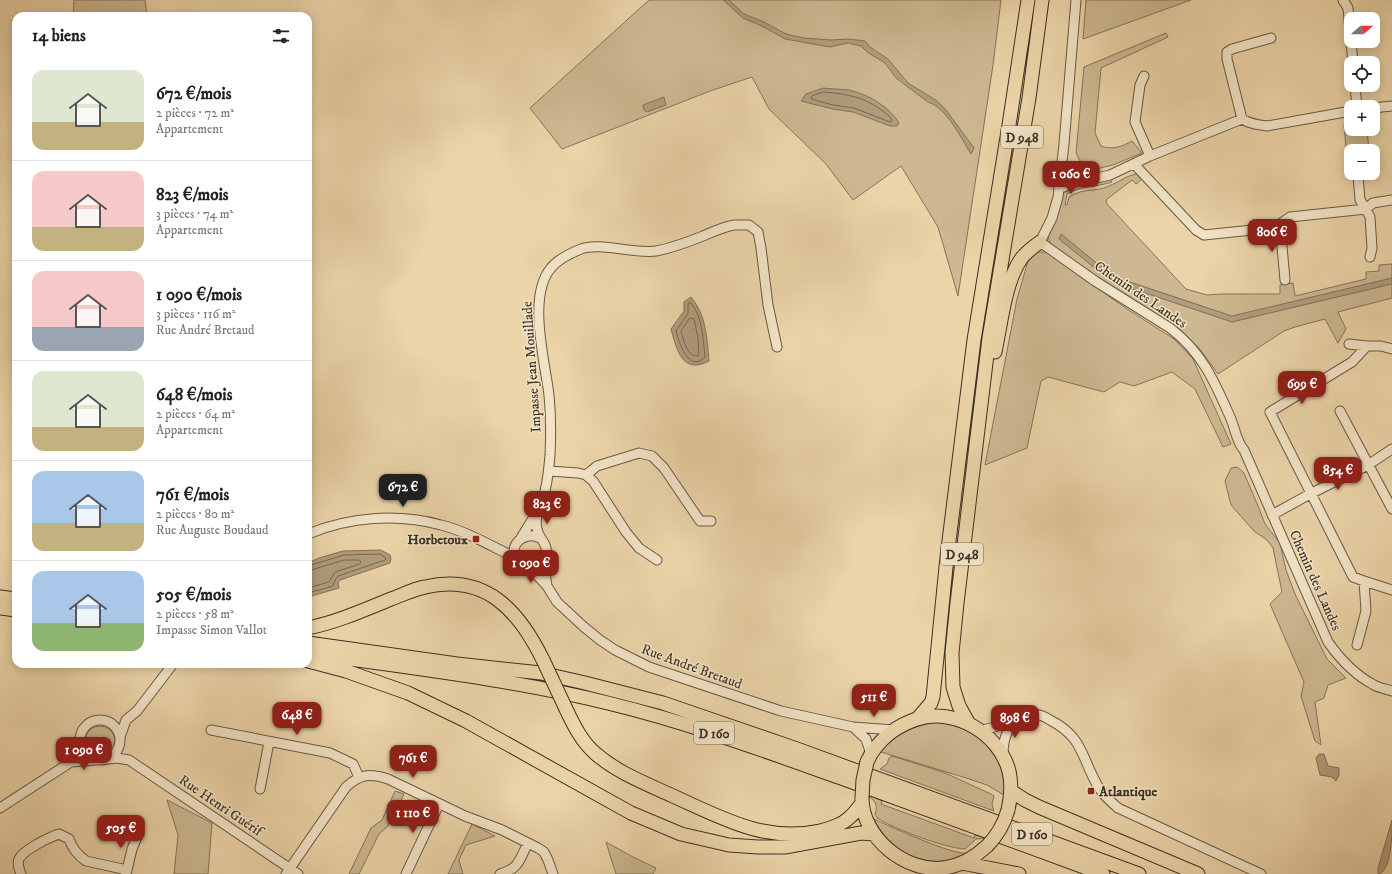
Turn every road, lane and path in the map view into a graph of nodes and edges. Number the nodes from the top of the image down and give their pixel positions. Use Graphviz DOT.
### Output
graph roads {
  1 [pos="1028,0"];
  2 [pos="1042,0"];
  3 [pos="1076,0"];
  4 [pos="1343,0"];
  5 [pos="1271,38"];
  6 [pos="1352,56"];
  7 [pos="1144,76"];
  8 [pos="1392,106"];
  9 [pos="1380,107"];
  10 [pos="1344,112"];
  11 [pos="1242,119"];
  12 [pos="1150,156"];
  13 [pos="1134,164"];
  14 [pos="1060,172"];
  15 [pos="1079,180"];
  16 [pos="1358,180"];
  17 [pos="1059,186"];
  18 [pos="1392,200"];
  19 [pos="1366,209"];
  20 [pos="1280,224"];
  21 [pos="1040,242"];
  22 [pos="1370,257"];
  23 [pos="1285,280"];
  24 [pos="1349,344"];
  25 [pos="1367,346"];
  26 [pos="777,347"];
  27 [pos="1392,349"];
  28 [pos="984,375"];
  29 [pos="1340,410"];
  30 [pos="1392,449"];
  31 [pos="1368,465"];
  32 [pos="549,472"];
  33 [pos="586,475"];
  34 [pos="1310,494"];
  35 [pos="1392,509"];
  36 [pos="537,513"];
  37 [pos="1272,515"];
  38 [pos="711,521"];
  39 [pos="312,533"];
  40 [pos="540,538"];
  41 [pos="519,540"];
  42 [pos="496,548"];
  43 [pos="516,558"];
  44 [pos="657,560"];
  45 [pos="543,561"];
  46 [pos="529,567"];
  47 [pos="1364,581"];
  48 [pos="547,586"];
  49 [pos="1392,590"];
  50 [pos="0,597"];
  51 [pos="12,598"];
  52 [pos="0,608"];
  53 [pos="12,610"];
  54 [pos="312,627"];
  55 [pos="312,644"];
  56 [pos="1357,645"];
  57 [pos="312,654"];
  58 [pos="312,662"];
  59 [pos="171,668"];
  60 [pos="1392,691"];
  61 [pos="918,718"];
  62 [pos="1017,718"];
  63 [pos="126,720"];
  64 [pos="106,721"];
  65 [pos="853,727"];
  66 [pos="975,727"];
  67 [pos="211,730"];
  68 [pos="894,730"];
  69 [pos="80,740"];
  70 [pos="120,740"];
  71 [pos="269,742"];
  72 [pos="1004,756"];
  73 [pos="869,758"];
  74 [pos="109,759"];
  75 [pos="95,760"];
  76 [pos="129,760"];
  77 [pos="71,762"];
  78 [pos="359,777"];
  79 [pos="260,789"];
  80 [pos="1011,791"];
  81 [pos="862,800"];
  82 [pos="439,804"];
  83 [pos="0,808"];
  84 [pos="874,834"];
  85 [pos="138,836"];
  86 [pos="528,843"];
  87 [pos="962,863"];
  88 [pos="287,871"];
  89 [pos="126,872"];
  90 [pos="21,874"];
  91 [pos="298,874"];
  92 [pos="406,874"];
  93 [pos="500,874"];
  94 [pos="553,874"];
  95 [pos="1019,874"];
  96 [pos="1103,874"];
  97 [pos="1139,874"];
  98 [pos="1198,874"];
  99 [pos="1261,874"];
  1 -- 61 [label="highway, D 948"];
  2 -- 28 [label="highway, D 948"];
  3 -- 14 [label="street"];
  4 -- 6 [label="street"];
  5 -- 11 [label="street"];
  7 -- 12 [label="street"];
  8 -- 9 [label="street"];
  10 -- 11 [label="street"];
  11 -- 12 [label="street"];
  12 -- 13 [label="street"];
  13 -- 15 [label="street"];
  13 -- 20 [label="street"];
  14 -- 15 [label="street"];
  14 -- 17 [label="street"];
  15 -- 17 [label="street"];
  16 -- 19 [label="street"];
  17 -- 21 [label="street"];
  18 -- 19 [label="street"];
  19 -- 20 [label="street"];
  19 -- 22 [label="street"];
  20 -- 23 [label="street"];
  21 -- 28 [label="highway"];
  21 -- 37 [label="street, Chemin des Landes"];
  24 -- 25 [label="street"];
  25 -- 27 [label="street"];
  25 -- 34 [label="street"];
  26 -- 32 [label="street, Impasse Jean Mouillade"];
  28 -- 66 [label="highway, D 948"];
  29 -- 31 [label="street"];
  30 -- 31 [label="street"];
  31 -- 34 [label="street"];
  31 -- 35 [label="street"];
  32 -- 33 [label="street"];
  32 -- 36 [label="street, Impasse Jean Mouillade"];
  33 -- 38 [label="street"];
  33 -- 44 [label="street"];
  34 -- 37 [label="street"];
  34 -- 47 [label="street"];
  36 -- 40 [label="street"];
  36 -- 41 [label="street"];
  37 -- 60 [label="street, Chemin des Landes"];
  39 -- 42 [label="street"];
  40 -- 41 [label="street"];
  40 -- 45 [label="street"];
  41 -- 42 [label="street"];
  41 -- 43 [label="street"];
  42 -- 43 [label="street"];
  43 -- 46 [label="street"];
  45 -- 46 [label="street"];
  45 -- 48 [label="street, Rue André Bretaud"];
  46 -- 48 [label="street, Rue André Bretaud"];
  47 -- 49 [label="street"];
  47 -- 56 [label="street"];
  48 -- 65 [label="street, Rue André Bretaud"];
  50 -- 51 [label="highway"];
  52 -- 53 [label="highway"];
  54 -- 81 [label="highway, bridge"];
  55 -- 97 [label="highway, D 160"];
  57 -- 96 [label="highway, D 160"];
  58 -- 84 [label="highway"];
  59 -- 63 [label="street"];
  61 -- 66 [label="highway"];
  61 -- 68 [label="highway"];
  62 -- 66 [label="street"];
  62 -- 72 [label="street"];
  62 -- 99 [label="street"];
  63 -- 64 [label="street"];
  63 -- 70 [label="street"];
  64 -- 69 [label="street"];
  64 -- 70 [label="street"];
  65 -- 68 [label="street, Rue André Bretaud"];
  65 -- 73 [label="street"];
  66 -- 72 [label="highway"];
  67 -- 71 [label="street"];
  68 -- 73 [label="highway"];
  69 -- 75 [label="street"];
  69 -- 77 [label="street"];
  70 -- 74 [label="street"];
  70 -- 76 [label="street, Rue Henri Guérif"];
  71 -- 78 [label="street"];
  71 -- 79 [label="street"];
  72 -- 80 [label="highway"];
  73 -- 81 [label="highway, bridge"];
  74 -- 75 [label="street"];
  74 -- 76 [label="street"];
  75 -- 77 [label="street"];
  76 -- 88 [label="street, Rue Henri Guérif"];
  77 -- 83 [label="street"];
  78 -- 82 [label="street"];
  78 -- 88 [label="street"];
  80 -- 87 [label="highway, bridge"];
  80 -- 98 [label="highway, D 160"];
  81 -- 84 [label="highway"];
  82 -- 86 [label="street"];
  82 -- 92 [label="street"];
  84 -- 87 [label="highway"];
  85 -- 89 [label="street"];
  86 -- 93 [label="street"];
  86 -- 94 [label="street"];
  87 -- 95 [label="highway"];
  88 -- 91 [label="street, Rue Henri Guérif"];
  89 -- 90 [label="street"];
}
